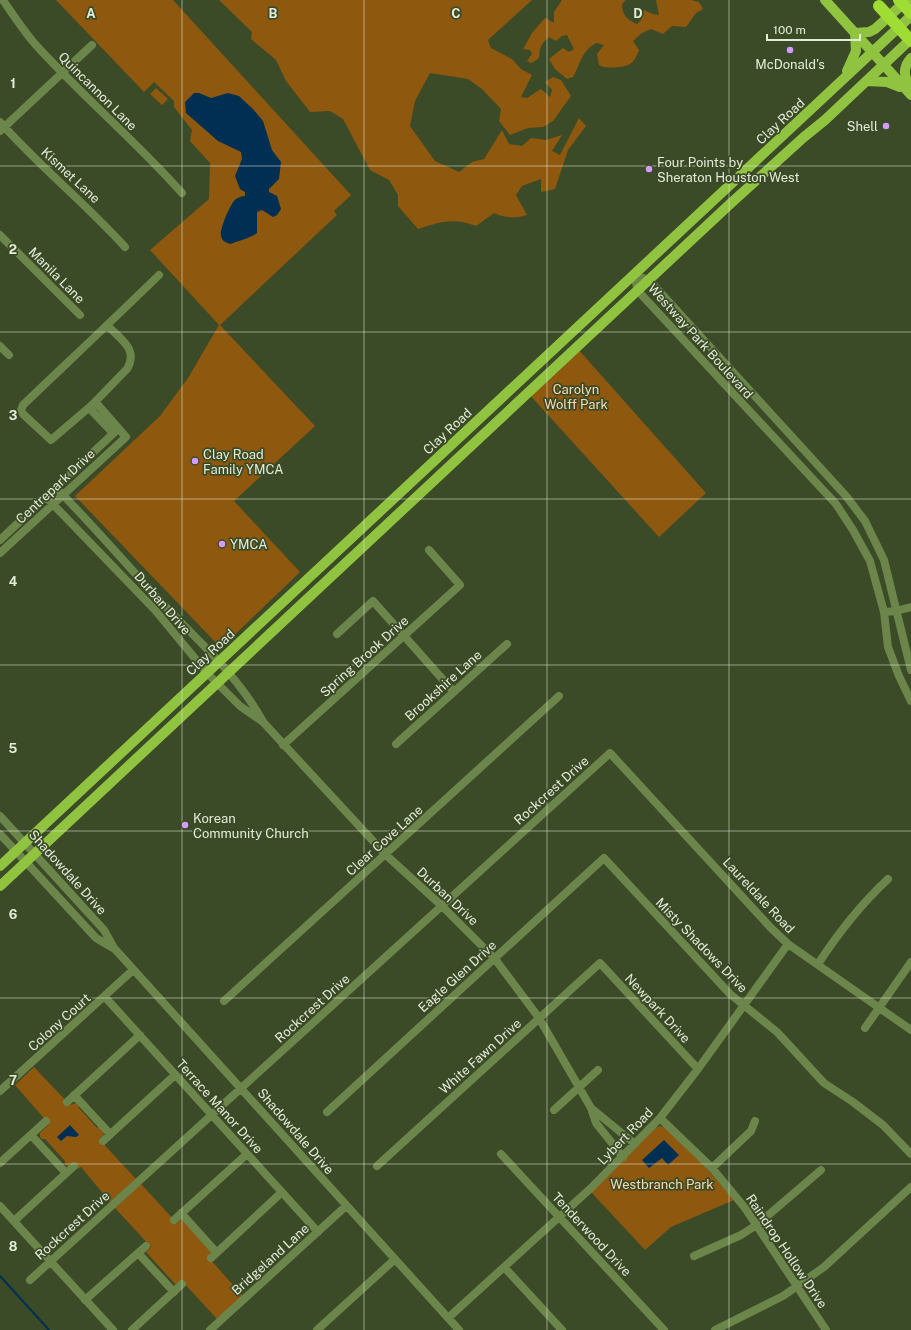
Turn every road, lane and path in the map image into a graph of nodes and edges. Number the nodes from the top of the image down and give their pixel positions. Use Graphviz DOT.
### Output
graph roads {
  1 [pos="3,0"];
  2 [pos="825,0"];
  3 [pos="900,0"];
  4 [pos="907,0"];
  5 [pos="879,6"];
  6 [pos="911,13"];
  7 [pos="911,16"];
  8 [pos="854,33"];
  9 [pos="911,40"];
  10 [pos="92,45"];
  11 [pos="871,52"];
  12 [pos="911,58"];
  13 [pos="884,66"];
  14 [pos="63,72"];
  15 [pos="842,79"];
  16 [pos="867,81"];
  17 [pos="909,92"];
  18 [pos="794,126"];
  19 [pos="1,127"];
  20 [pos="804,137"];
  21 [pos="182,194"];
  22 [pos="720,194"];
  23 [pos="730,204"];
  24 [pos="0,235"];
  25 [pos="125,247"];
  26 [pos="159,275"];
  27 [pos="634,275"];
  28 [pos="649,280"];
  29 [pos="638,291"];
  30 [pos="80,315"];
  31 [pos="107,325"];
  32 [pos="0,346"];
  33 [pos="9,355"];
  34 [pos="512,388"];
  35 [pos="522,399"];
  36 [pos="92,405"];
  37 [pos="116,431"];
  38 [pos="446,450"];
  39 [pos="457,460"];
  40 [pos="56,488"];
  41 [pos="63,494"];
  42 [pos="46,497"];
  43 [pos="53,504"];
  44 [pos="374,517"];
  45 [pos="384,527"];
  46 [pos="0,540"];
  47 [pos="429,550"];
  48 [pos="0,553"];
  49 [pos="296,590"];
  50 [pos="305,600"];
  51 [pos="911,607"];
  52 [pos="896,611"];
  53 [pos="884,612"];
  54 [pos="338,634"];
  55 [pos="405,636"];
  56 [pos="507,644"];
  57 [pos="220,661"];
  58 [pos="911,670"];
  59 [pos="229,671"];
  60 [pos="207,673"];
  61 [pos="216,682"];
  62 [pos="454,692"];
  63 [pos="559,696"];
  64 [pos="911,701"];
  65 [pos="263,722"];
  66 [pos="141,734"];
  67 [pos="396,744"];
  68 [pos="150,745"];
  69 [pos="283,745"];
  70 [pos="610,753"];
  71 [pos="0,816"];
  72 [pos="0,834"];
  73 [pos="25,842"];
  74 [pos="15,851"];
  75 [pos="35,853"];
  76 [pos="386,855"];
  77 [pos="604,858"];
  78 [pos="26,862"];
  79 [pos="0,866"];
  80 [pos="888,880"];
  81 [pos="0,886"];
  82 [pos="442,906"];
  83 [pos="788,944"];
  84 [pos="114,948"];
  85 [pos="494,959"];
  86 [pos="911,962"];
  87 [pos="600,963"];
  88 [pos="818,964"];
  89 [pos="133,970"];
  90 [pos="104,997"];
  91 [pos="224,1002"];
  92 [pos="744,1005"];
  93 [pos="879,1007"];
  94 [pos="539,1018"];
  95 [pos="865,1028"];
  96 [pos="911,1030"];
  97 [pos="140,1035"];
  98 [pos="698,1069"];
  99 [pos="598,1070"];
  100 [pos="175,1075"];
  101 [pos="241,1088"];
  102 [pos="578,1088"];
  103 [pos="0,1091"];
  104 [pos="74,1095"];
  105 [pos="68,1102"];
  106 [pos="592,1108"];
  107 [pos="554,1110"];
  108 [pos="327,1112"];
  109 [pos="211,1114"];
  110 [pos="660,1118"];
  111 [pos="46,1121"];
  112 [pos="755,1121"];
  113 [pos="110,1134"];
  114 [pos="31,1135"];
  115 [pos="103,1141"];
  116 [pos="635,1144"];
  117 [pos="247,1154"];
  118 [pos="501,1154"];
  119 [pos="911,1154"];
  120 [pos="623,1156"];
  121 [pos="0,1163"];
  122 [pos="74,1166"];
  123 [pos="377,1166"];
  124 [pos="712,1168"];
  125 [pos="821,1170"];
  126 [pos="66,1173"];
  127 [pos="911,1187"];
  128 [pos="282,1192"];
  129 [pos="0,1206"];
  130 [pos="346,1206"];
  131 [pos="181,1214"];
  132 [pos="560,1216"];
  133 [pos="174,1220"];
  134 [pos="14,1221"];
  135 [pos="758,1224"];
  136 [pos="318,1232"];
  137 [pos="146,1246"];
  138 [pos="138,1253"];
  139 [pos="694,1256"];
  140 [pos="394,1260"];
  141 [pos="50,1261"];
  142 [pos="504,1267"];
  143 [pos="30,1280"];
  144 [pos="182,1284"];
  145 [pos="797,1286"];
  146 [pos="174,1292"];
  147 [pos="85,1300"];
  148 [pos="448,1318"];
  149 [pos="112,1330"];
  150 [pos="132,1330"];
  151 [pos="210,1330"];
  152 [pos="316,1330"];
  153 [pos="459,1330"];
  154 [pos="562,1330"];
  155 [pos="664,1330"];
  156 [pos="715,1330"];
  157 [pos="826,1330"];
  1 -- 14 [label="street, Quincannon Lane"];
  2 -- 8 [label="main road"];
  3 -- 6 [label="highway, bridge"];
  4 -- 8 [label="main road"];
  5 -- 9 [label="highway, bridge"];
  7 -- 11 [label="main road, Clay Road"];
  8 -- 11 [label="main road"];
  8 -- 15 [label="main road"];
  9 -- 13 [label="main road, Clay Road"];
  10 -- 14 [label="street"];
  11 -- 13 [label="main road"];
  11 -- 15 [label="main road, Clay Road"];
  12 -- 17 [label="main road"];
  13 -- 16 [label="main road, Clay Road"];
  13 -- 17 [label="main road"];
  14 -- 19 [label="street"];
  14 -- 21 [label="street, Quincannon Lane"];
  15 -- 18 [label="main road, Clay Road"];
  16 -- 17 [label="main road"];
  16 -- 20 [label="main road, Clay Road"];
  18 -- 20 [label="main road"];
  18 -- 22 [label="main road, Clay Road"];
  19 -- 25 [label="street, Kismet Lane"];
  20 -- 23 [label="main road, Clay Road"];
  22 -- 23 [label="main road"];
  22 -- 27 [label="main road, Clay Road"];
  23 -- 28 [label="main road, Clay Road"];
  24 -- 30 [label="street, Manila Lane"];
  26 -- 31 [label="street"];
  27 -- 28 [label="street, Westway Park Boulevard"];
  27 -- 29 [label="street, Westway Park Boulevard"];
  27 -- 34 [label="main road, Clay Road"];
  28 -- 29 [label="main road, Clay Road"];
  28 -- 52 [label="street, Westway Park Boulevard"];
  29 -- 35 [label="main road, Clay Road"];
  29 -- 53 [label="street, Westway Park Boulevard"];
  31 -- 36 [label="street"];
  31 -- 36 [label="street"];
  32 -- 33 [label="street"];
  34 -- 35 [label="main road"];
  34 -- 38 [label="main road, Clay Road"];
  35 -- 39 [label="main road, Clay Road"];
  36 -- 37 [label="street"];
  37 -- 40 [label="street, Centrepark Drive"];
  37 -- 41 [label="street, Centrepark Drive"];
  38 -- 39 [label="main road"];
  38 -- 44 [label="main road, Clay Road"];
  39 -- 45 [label="main road, Clay Road"];
  40 -- 41 [label="street, Durban Drive"];
  40 -- 42 [label="street, Centrepark Drive"];
  41 -- 43 [label="street, Centrepark Drive"];
  41 -- 57 [label="street, Durban Drive"];
  42 -- 43 [label="street, Durban Drive"];
  42 -- 46 [label="street, Centrepark Drive"];
  43 -- 48 [label="street, Centrepark Drive"];
  43 -- 60 [label="street, Durban Drive"];
  44 -- 45 [label="main road"];
  44 -- 49 [label="main road, Clay Road"];
  45 -- 50 [label="main road, Clay Road"];
  47 -- 55 [label="street, Spring Brook Drive"];
  49 -- 50 [label="main road"];
  49 -- 57 [label="main road, Clay Road"];
  50 -- 59 [label="main road, Clay Road"];
  51 -- 52 [label="street"];
  52 -- 53 [label="street"];
  52 -- 58 [label="street, Westway Park Boulevard"];
  53 -- 64 [label="street, Westway Park Boulevard"];
  54 -- 55 [label="street"];
  55 -- 62 [label="street"];
  55 -- 69 [label="street, Spring Brook Drive"];
  56 -- 62 [label="street, Brookshire Lane"];
  57 -- 59 [label="street, Durban Drive"];
  57 -- 60 [label="main road, Clay Road"];
  59 -- 61 [label="main road, Clay Road"];
  59 -- 65 [label="street, Durban Drive"];
  60 -- 61 [label="street, Durban Drive"];
  60 -- 66 [label="main road, Clay Road"];
  61 -- 65 [label="street, Durban Drive"];
  61 -- 68 [label="main road, Clay Road"];
  62 -- 67 [label="street, Brookshire Lane"];
  63 -- 76 [label="street, Clear Cove Lane"];
  65 -- 69 [label="street, Durban Drive"];
  66 -- 68 [label="main road"];
  66 -- 73 [label="main road, Clay Road"];
  68 -- 75 [label="main road, Clay Road"];
  69 -- 76 [label="street, Durban Drive"];
  70 -- 82 [label="street, Rockcrest Drive"];
  70 -- 83 [label="street, Laureldale Road"];
  71 -- 73 [label="street, Shadowdale Drive"];
  72 -- 74 [label="street, Shadowdale Drive"];
  73 -- 74 [label="main road, Clay Road"];
  73 -- 75 [label="street, Shadowdale Drive"];
  74 -- 78 [label="street, Shadowdale Drive"];
  74 -- 79 [label="main road, Clay Road"];
  75 -- 78 [label="main road, Clay Road"];
  75 -- 84 [label="street, Shadowdale Drive"];
  76 -- 82 [label="street, Durban Drive"];
  76 -- 91 [label="street, Clear Cove Lane"];
  77 -- 85 [label="street, Eagle Glen Drive"];
  77 -- 92 [label="street, Misty Shadows Drive"];
  78 -- 81 [label="main road, Clay Road"];
  78 -- 84 [label="street, Shadowdale Drive"];
  80 -- 88 [label="street"];
  82 -- 85 [label="street, Durban Drive"];
  82 -- 101 [label="street, Rockcrest Drive"];
  83 -- 88 [label="street, Laureldale Road"];
  83 -- 92 [label="street, Lybert Road"];
  84 -- 89 [label="street, Shadowdale Drive"];
  85 -- 94 [label="street, Durban Drive"];
  85 -- 108 [label="street, Eagle Glen Drive"];
  86 -- 93 [label="street"];
  87 -- 94 [label="street, White Fawn Drive"];
  87 -- 98 [label="street, Newpark Drive"];
  88 -- 93 [label="street, Laureldale Road"];
  89 -- 90 [label="street, Colony Court"];
  89 -- 101 [label="street, Shadowdale Drive"];
  90 -- 97 [label="street, Terrace Manor Drive"];
  90 -- 103 [label="street, Colony Court"];
  92 -- 98 [label="street, Lybert Road"];
  92 -- 119 [label="street, Misty Shadows Drive"];
  93 -- 95 [label="street"];
  93 -- 96 [label="street, Laureldale Road"];
  94 -- 102 [label="street, Durban Drive"];
  94 -- 123 [label="street, White Fawn Drive"];
  97 -- 100 [label="street, Terrace Manor Drive"];
  97 -- 104 [label="street"];
  98 -- 110 [label="street, Lybert Road"];
  99 -- 102 [label="street"];
  100 -- 109 [label="street, Terrace Manor Drive"];
  100 -- 113 [label="street"];
  101 -- 109 [label="street, Rockcrest Drive"];
  101 -- 130 [label="street, Shadowdale Drive"];
  102 -- 106 [label="street, Durban Drive"];
  102 -- 107 [label="street"];
  104 -- 105 [label="street"];
  104 -- 113 [label="street"];
  106 -- 116 [label="street, Durban Drive"];
  106 -- 120 [label="street, Durban Drive"];
  109 -- 117 [label="street, Terrace Manor Drive"];
  109 -- 141 [label="street, Rockcrest Drive"];
  110 -- 116 [label="street, Lybert Road"];
  110 -- 124 [label="street, Raindrop Hollow Drive"];
  111 -- 114 [label="street"];
  112 -- 124 [label="street"];
  113 -- 115 [label="street"];
  114 -- 121 [label="street"];
  114 -- 126 [label="street"];
  116 -- 120 [label="street, Lybert Road"];
  117 -- 128 [label="street, Terrace Manor Drive"];
  117 -- 131 [label="street"];
  118 -- 132 [label="street, Tenderwood Drive"];
  120 -- 132 [label="street, Lybert Road"];
  122 -- 126 [label="street"];
  124 -- 135 [label="street, Raindrop Hollow Drive"];
  125 -- 135 [label="street"];
  126 -- 134 [label="street"];
  127 -- 145 [label="street"];
  128 -- 131 [label="street"];
  128 -- 136 [label="street, Terrace Manor Drive"];
  129 -- 134 [label="street"];
  130 -- 136 [label="street, Bridgeland Lane"];
  130 -- 140 [label="street, Shadowdale Drive"];
  131 -- 133 [label="street"];
  132 -- 142 [label="street, Lybert Road"];
  132 -- 155 [label="street, Tenderwood Drive"];
  134 -- 141 [label="street"];
  135 -- 139 [label="street"];
  135 -- 145 [label="street, Raindrop Hollow Drive"];
  136 -- 151 [label="street, Bridgeland Lane"];
  137 -- 138 [label="street"];
  138 -- 146 [label="street"];
  138 -- 147 [label="street"];
  140 -- 148 [label="street, Shadowdale Drive"];
  140 -- 152 [label="street"];
  141 -- 143 [label="street, Rockcrest Drive"];
  141 -- 147 [label="street"];
  142 -- 148 [label="street, Lybert Road"];
  142 -- 154 [label="street"];
  144 -- 146 [label="street"];
  145 -- 156 [label="street"];
  145 -- 157 [label="street, Raindrop Hollow Drive"];
  146 -- 150 [label="street"];
  147 -- 149 [label="street"];
  148 -- 153 [label="street, Shadowdale Drive"];
}
